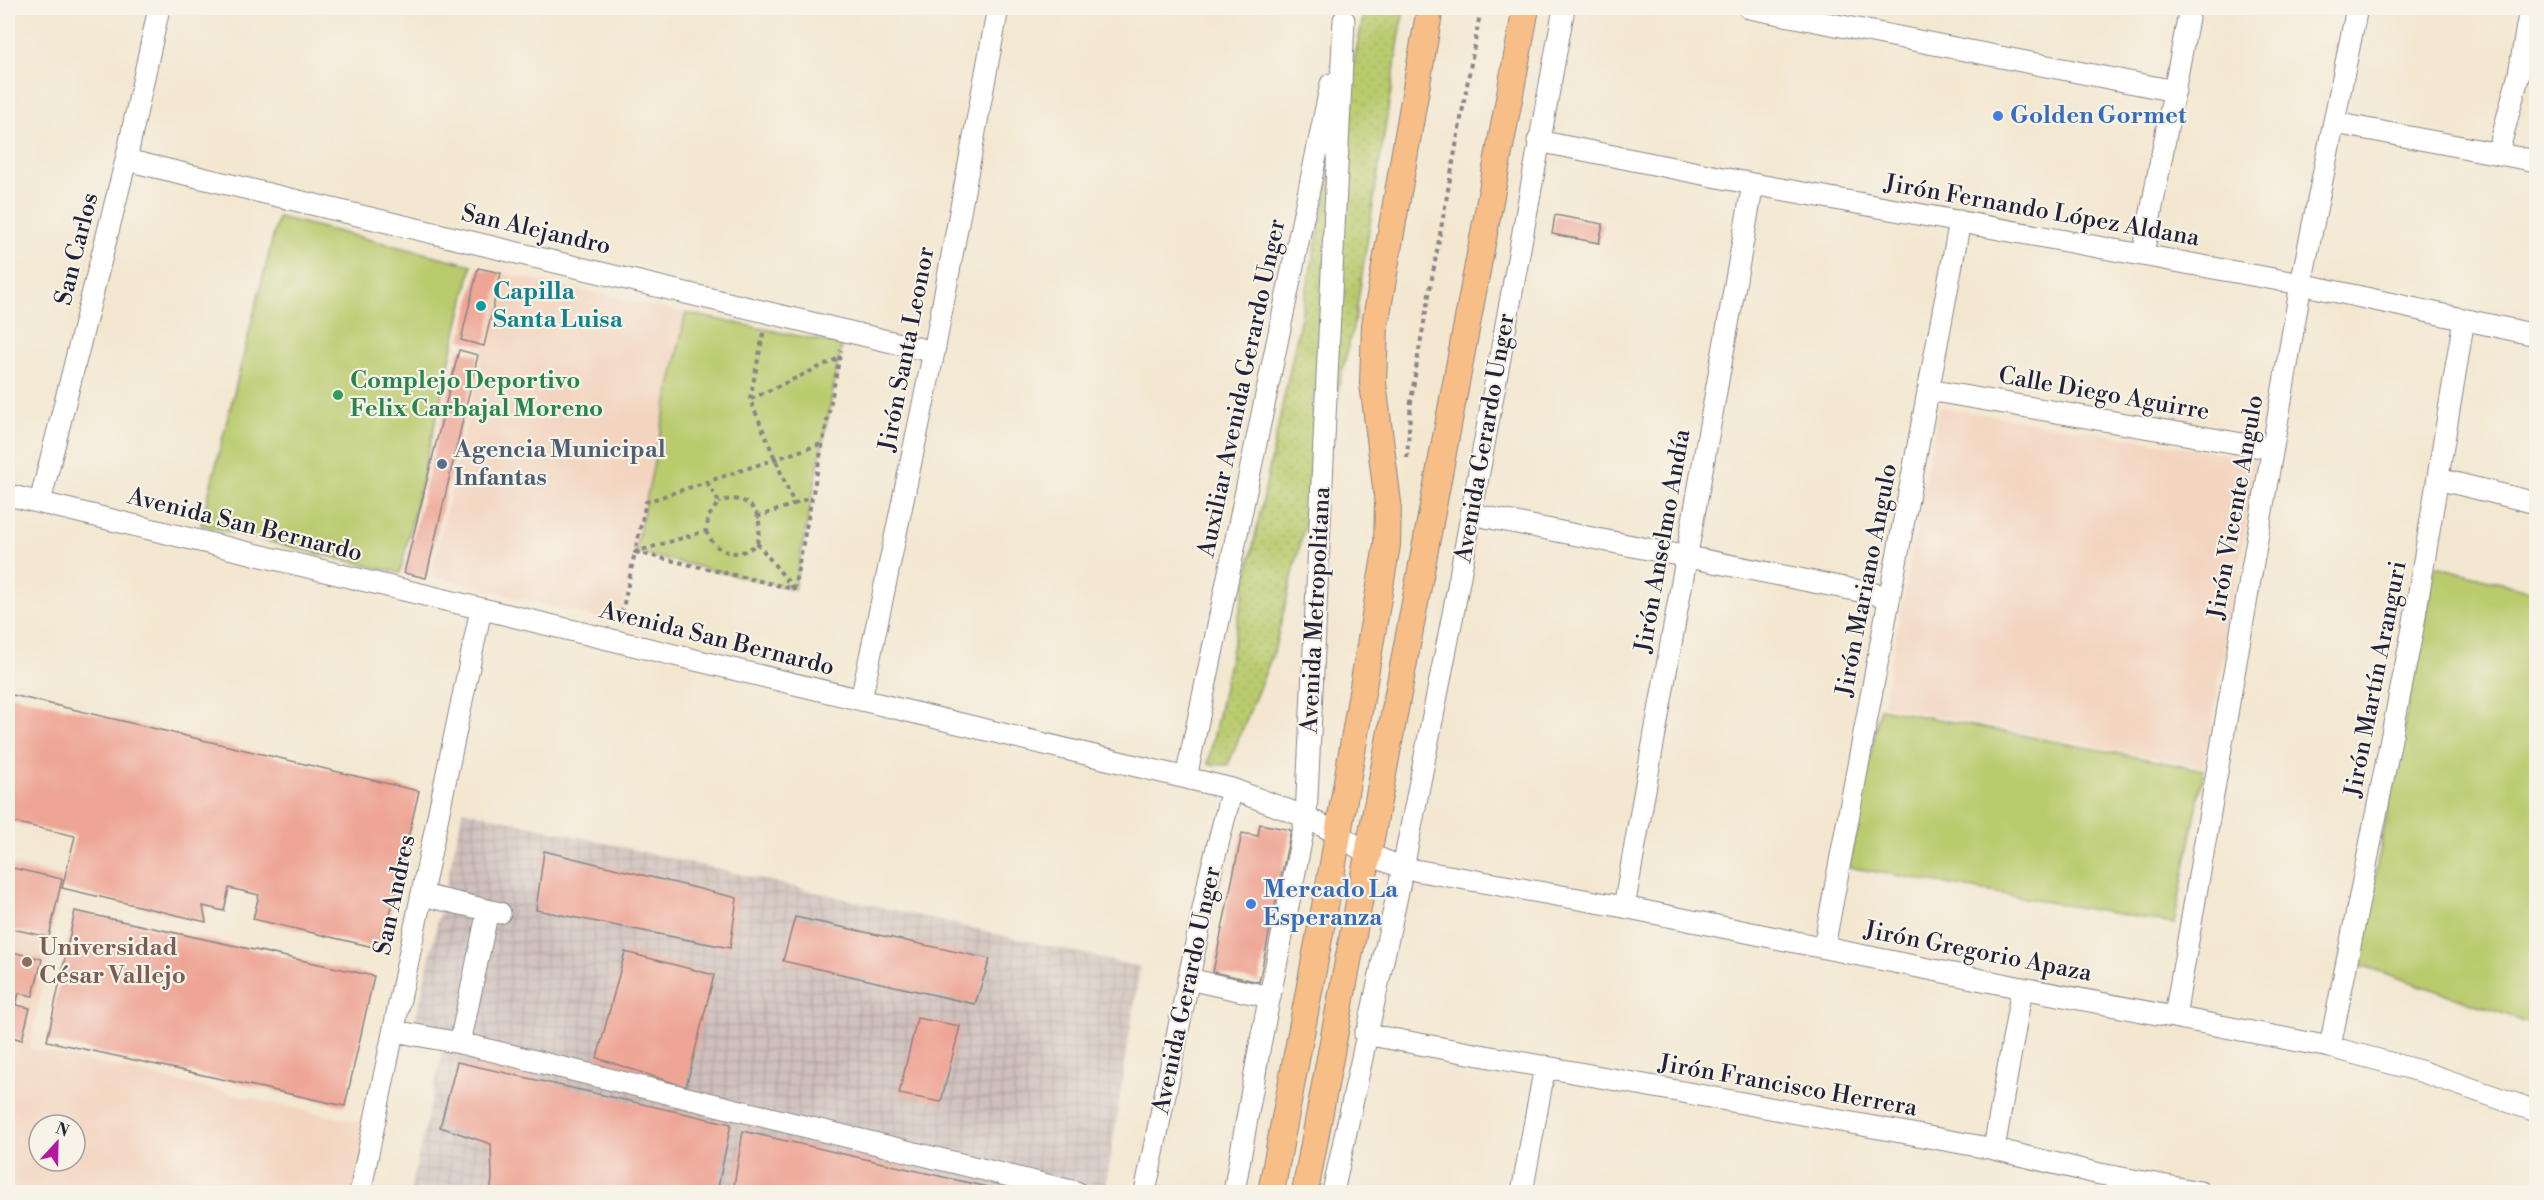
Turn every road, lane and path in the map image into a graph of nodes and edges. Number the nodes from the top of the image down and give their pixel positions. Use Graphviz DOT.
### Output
graph roads {
  1 [pos="159,8"];
  2 [pos="998,8"];
  3 [pos="1430,8"];
  4 [pos="1526,8"];
  5 [pos="1564,8"];
  6 [pos="1749,8"];
  7 [pos="2190,8"];
  8 [pos="2357,8"];
  9 [pos="2530,8"];
  10 [pos="1346,14"];
  11 [pos="2175,91"];
  12 [pos="2334,123"];
  13 [pos="1538,141"];
  14 [pos="2498,153"];
  15 [pos="126,160"];
  16 [pos="2536,161"];
  17 [pos="1753,184"];
  18 [pos="1960,221"];
  19 [pos="2143,254"];
  20 [pos="2301,284"];
  21 [pos="768,312"];
  22 [pos="2464,319"];
  23 [pos="843,330"];
  24 [pos="2536,335"];
  25 [pos="934,352"];
  26 [pos="839,358"];
  27 [pos="1928,390"];
  28 [pos="750,399"];
  29 [pos="822,444"];
  30 [pos="2272,449"];
  31 [pos="775,460"];
  32 [pos="2438,479"];
  33 [pos="707,482"];
  34 [pos="8,495"];
  35 [pos="812,497"];
  36 [pos="40,502"];
  37 [pos="719,502"];
  38 [pos="2536,503"];
  39 [pos="794,504"];
  40 [pos="1471,514"];
  41 [pos="757,517"];
  42 [pos="706,531"];
  43 [pos="757,543"];
  44 [pos="635,552"];
  45 [pos="1687,556"];
  46 [pos="794,589"];
  47 [pos="1890,597"];
  48 [pos="481,609"];
  49 [pos="616,640"];
  50 [pos="861,700"];
  51 [pos="1186,778"];
  52 [pos="1232,789"];
  53 [pos="1306,817"];
  54 [pos="1338,834"];
  55 [pos="1368,854"];
  56 [pos="1402,868"];
  57 [pos="422,895"];
  58 [pos="1624,907"];
  59 [pos="1824,947"];
  60 [pos="1188,980"];
  61 [pos="2022,988"];
  62 [pos="1270,997"];
  63 [pos="2175,1016"];
  64 [pos="393,1031"];
  65 [pos="1365,1034"];
  66 [pos="460,1043"];
  67 [pos="2330,1047"];
  68 [pos="1545,1066"];
  69 [pos="2536,1111"];
  70 [pos="1994,1149"];
  71 [pos="2098,1183"];
  72 [pos="360,1192"];
  73 [pos="1076,1192"];
  74 [pos="1145,1192"];
  75 [pos="1234,1192"];
  76 [pos="1271,1192"];
  77 [pos="1305,1192"];
  78 [pos="1333,1192"];
  79 [pos="1522,1192"];
  80 [pos="2200,1192"];
  1 -- 15 [label="street, San Carlos"];
  2 -- 25 [label="street, Jirón Santa Leonor"];
  3 -- 54 [label="main road"];
  4 -- 55 [label="main road, Avenida Gerardo Unger"];
  5 -- 13 [label="street, Avenida Gerardo Unger"];
  6 -- 11 [label="street"];
  7 -- 11 [label="street"];
  8 -- 12 [label="street, Jirón Vicente Angulo"];
  9 -- 14 [label="street"];
  10 -- 51 [label="street, Auxiliar Avenida Gerardo Unger"];
  10 -- 53 [label="street, Avenida Metropolitana"];
  11 -- 19 [label="street"];
  12 -- 14 [label="street"];
  12 -- 20 [label="street, Jirón Vicente Angulo"];
  13 -- 17 [label="street, Jirón Fernando López Aldana"];
  13 -- 40 [label="street, Avenida Gerardo Unger"];
  14 -- 16 [label="street"];
  15 -- 21 [label="street, San Alejandro"];
  15 -- 36 [label="street, San Carlos"];
  17 -- 18 [label="street, Jirón Fernando López Aldana"];
  17 -- 45 [label="street, Jirón Anselmo Andía"];
  18 -- 19 [label="street, Jirón Fernando López Aldana"];
  18 -- 27 [label="street, Jirón Mariano Angulo"];
  19 -- 20 [label="street, Jirón Fernando López Aldana"];
  20 -- 22 [label="street, Jirón Fernando López Aldana"];
  20 -- 30 [label="street, Jirón Vicente Angulo"];
  21 -- 23 [label="street, San Alejandro"];
  21 -- 28 [label="path"];
  22 -- 24 [label="street, Jirón Fernando López Aldana"];
  22 -- 32 [label="street, Jirón Martín Aranguri"];
  23 -- 25 [label="street, San Alejandro"];
  23 -- 26 [label="path"];
  25 -- 50 [label="street, Jirón Santa Leonor"];
  26 -- 28 [label="path"];
  26 -- 29 [label="path"];
  27 -- 30 [label="street, Calle Diego Aguirre"];
  27 -- 47 [label="street, Jirón Mariano Angulo"];
  28 -- 31 [label="path"];
  29 -- 31 [label="path"];
  29 -- 35 [label="path"];
  30 -- 63 [label="street, Jirón Vicente Angulo"];
  31 -- 33 [label="path"];
  31 -- 39 [label="path"];
  32 -- 38 [label="street"];
  32 -- 67 [label="street, Jirón Martín Aranguri"];
  33 -- 37 [label="path"];
  33 -- 44 [label="path"];
  34 -- 36 [label="street, Avenida San Bernardo"];
  35 -- 39 [label="path"];
  35 -- 46 [label="path"];
  36 -- 48 [label="street, Avenida San Bernardo"];
  37 -- 41 [label="path"];
  37 -- 42 [label="path"];
  39 -- 41 [label="path"];
  40 -- 45 [label="street"];
  40 -- 56 [label="street, Avenida Gerardo Unger"];
  41 -- 43 [label="path"];
  42 -- 43 [label="path"];
  42 -- 44 [label="path"];
  43 -- 46 [label="path"];
  44 -- 46 [label="path"];
  44 -- 49 [label="path"];
  45 -- 47 [label="street"];
  45 -- 58 [label="street, Jirón Anselmo Andía"];
  47 -- 59 [label="street, Jirón Mariano Angulo"];
  48 -- 49 [label="street, Avenida San Bernardo"];
  48 -- 57 [label="street, San Andres"];
  49 -- 50 [label="street, Avenida San Bernardo"];
  50 -- 51 [label="street, Avenida San Bernardo"];
  51 -- 52 [label="street, Avenida San Bernardo"];
  52 -- 53 [label="street, Avenida San Bernardo"];
  52 -- 60 [label="street, Avenida Gerardo Unger"];
  53 -- 54 [label="street, Avenida San Bernardo"];
  53 -- 62 [label="street, Avenida Metropolitana"];
  54 -- 55 [label="street, Avenida San Bernardo"];
  54 -- 76 [label="main road"];
  55 -- 56 [label="street, Avenida San Bernardo"];
  55 -- 77 [label="main road"];
  56 -- 58 [label="street, Jirón Gregorio Apaza"];
  56 -- 65 [label="street"];
  57 -- 64 [label="street, San Andres"];
  57 -- 66 [label="street"];
  58 -- 59 [label="street, Jirón Gregorio Apaza"];
  59 -- 61 [label="street, Jirón Gregorio Apaza"];
  60 -- 62 [label="street"];
  60 -- 74 [label="street, Avenida Gerardo Unger"];
  61 -- 63 [label="street, Jirón Gregorio Apaza"];
  61 -- 70 [label="street"];
  62 -- 75 [label="street, Avenida Metropolitana"];
  63 -- 67 [label="street, Jirón Gregorio Apaza"];
  64 -- 66 [label="street"];
  64 -- 72 [label="street, San Andres"];
  65 -- 68 [label="street, Jirón Francisco Herrera"];
  65 -- 78 [label="street"];
  66 -- 73 [label="street"];
  67 -- 69 [label="street, Jirón Gregorio Apaza"];
  68 -- 70 [label="street, Jirón Francisco Herrera"];
  68 -- 79 [label="street"];
  70 -- 71 [label="street, Jirón Francisco Herrera"];
  71 -- 80 [label="street, Jirón Francisco Herrera"];
}
